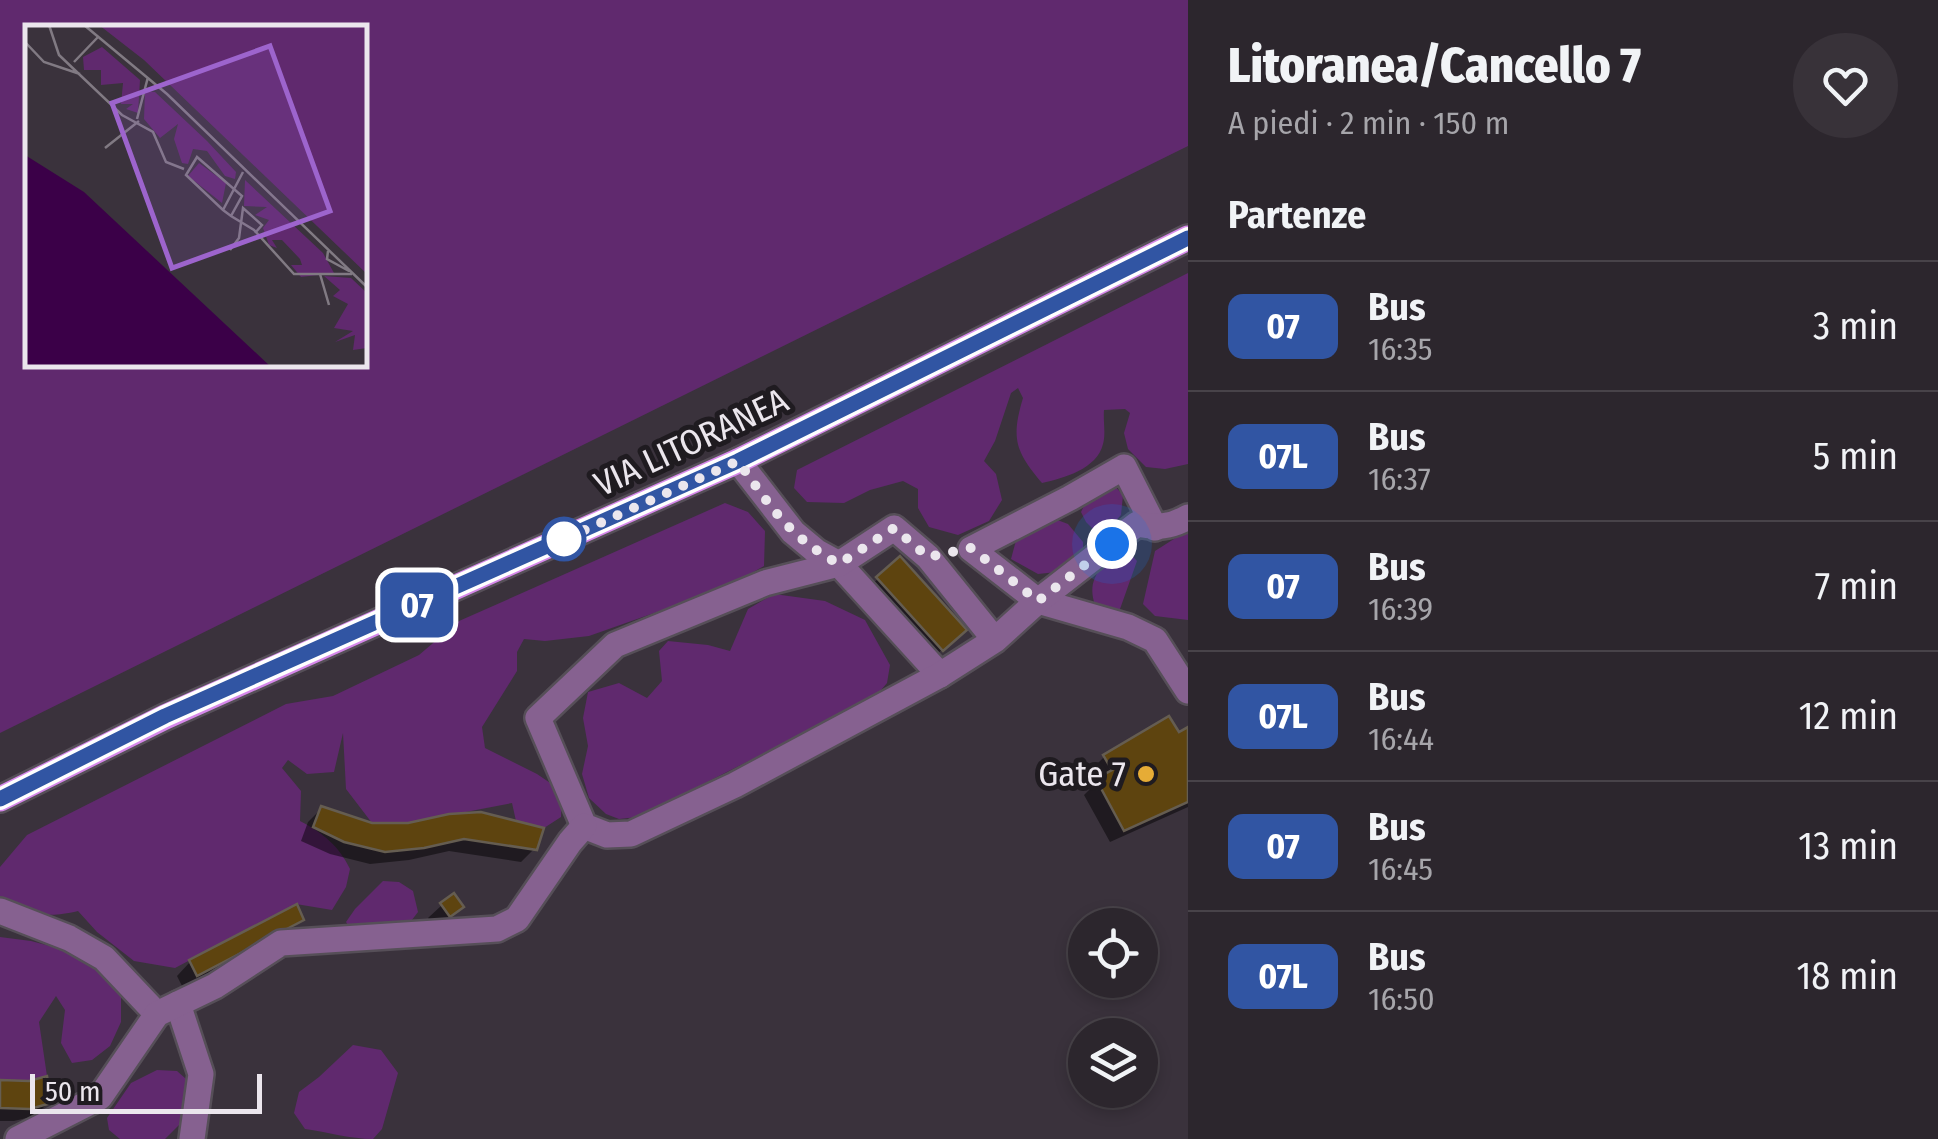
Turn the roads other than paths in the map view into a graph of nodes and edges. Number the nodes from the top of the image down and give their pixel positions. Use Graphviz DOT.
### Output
graph roads {
  1 [pos="1188,238"];
  2 [pos="738,461"];
  3 [pos="1188,516"];
  4 [pos="1155,528"];
  5 [pos="971,548"];
  6 [pos="928,557"];
  7 [pos="839,564"];
  8 [pos="1038,601"];
  9 [pos="995,640"];
  10 [pos="940,675"];
  11 [pos="1188,691"];
  12 [pos="0,799"];
  13 [pos="584,826"];
  14 [pos="0,912"];
  15 [pos="168,1009"];
  16 [pos="18,1139"];
  17 [pos="192,1139"];
  1 -- 2 [label="main road, VIA LITORANEA"];
  2 -- 7 [label="lane"];
  2 -- 12 [label="main road, VIA LITORANEA"];
  3 -- 4 [label="lane"];
  4 -- 5 [label="lane"];
  4 -- 8 [label="lane"];
  5 -- 6 [label="lane"];
  5 -- 8 [label="lane"];
  6 -- 7 [label="lane"];
  6 -- 9 [label="lane"];
  7 -- 10 [label="lane"];
  7 -- 13 [label="lane"];
  8 -- 9 [label="lane"];
  8 -- 11 [label="lane"];
  9 -- 10 [label="lane"];
  10 -- 13 [label="lane"];
  13 -- 15 [label="lane"];
  14 -- 15 [label="lane"];
  15 -- 16 [label="lane"];
  15 -- 17 [label="lane"];
}
